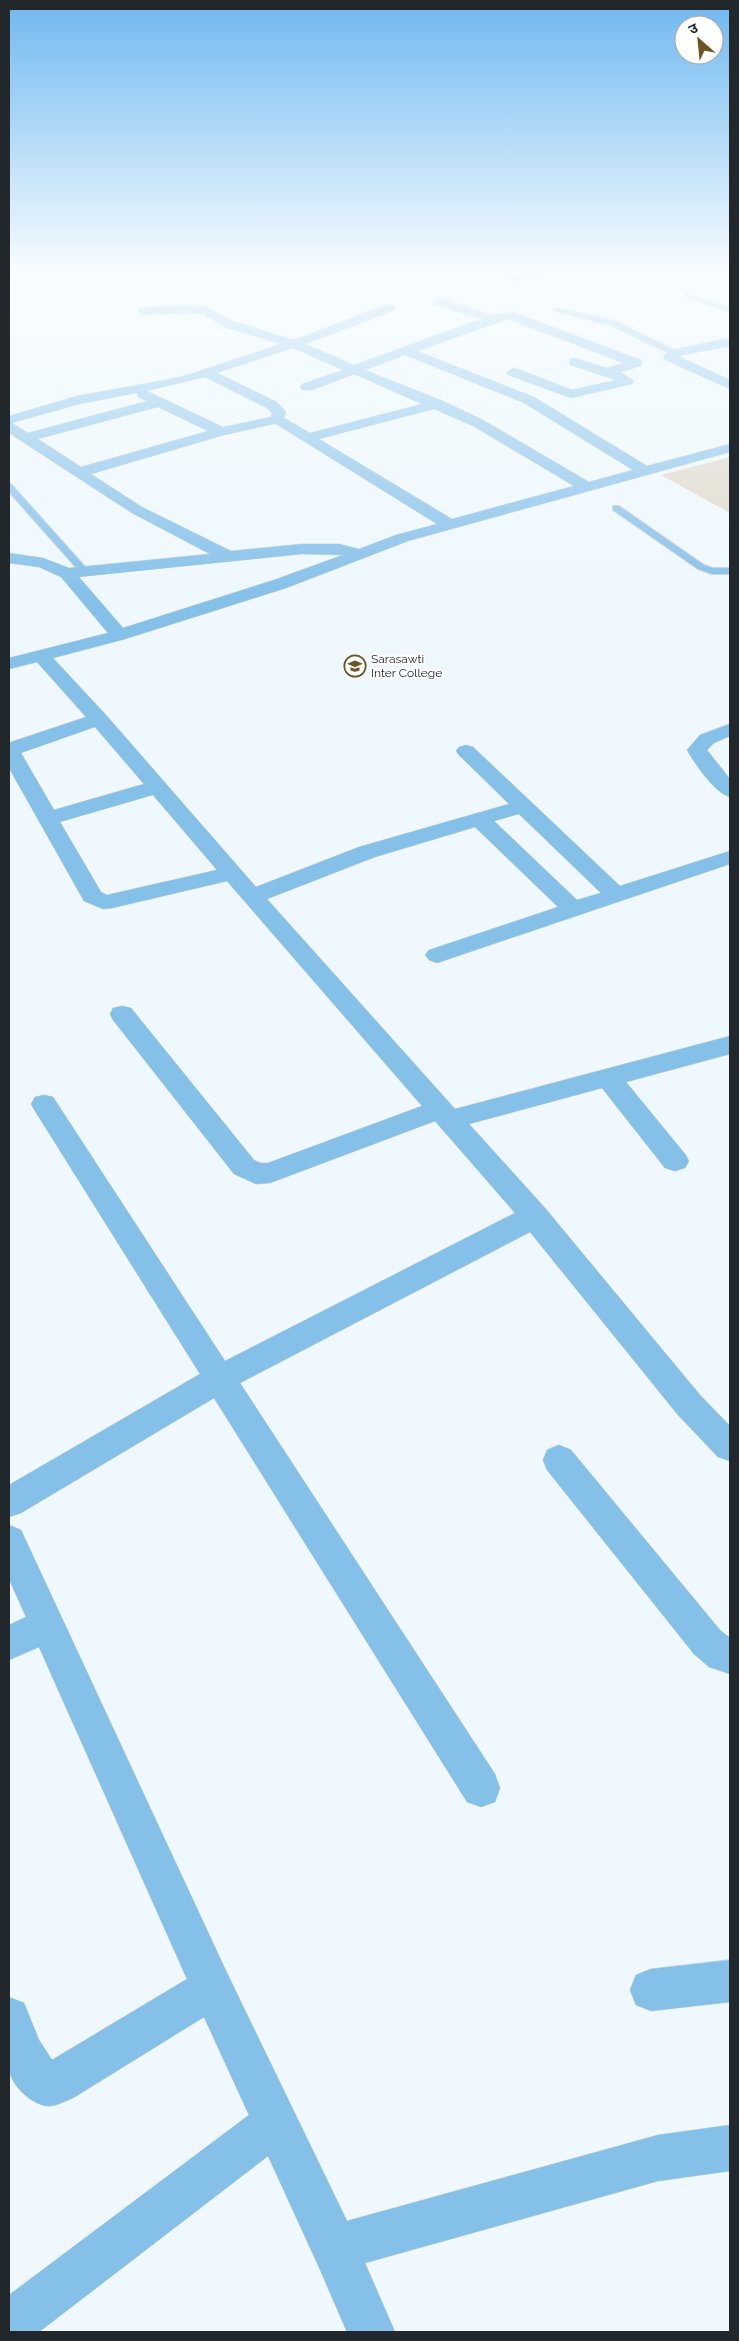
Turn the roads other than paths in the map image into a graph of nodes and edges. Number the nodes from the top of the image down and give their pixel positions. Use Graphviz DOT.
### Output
graph roads {
  1 [pos="178,381"];
  2 [pos="223,381"];
  3 [pos="320,381"];
  4 [pos="383,381"];
  5 [pos="482,381"];
  6 [pos="539,381"];
  7 [pos="627,381"];
  8 [pos="307,386"];
  9 [pos="135,390"];
  10 [pos="160,402"];
  11 [pos="438,404"];
  12 [pos="9,420"];
  13 [pos="277,420"];
  14 [pos="9,427"];
  15 [pos="221,432"];
  16 [pos="307,438"];
  17 [pos="25,442"];
  18 [pos="730,448"];
  19 [pos="645,471"];
  20 [pos="81,472"];
  21 [pos="9,487"];
  22 [pos="586,487"];
  23 [pos="616,508"];
  24 [pos="450,525"];
  25 [pos="364,554"];
  26 [pos="229,557"];
  27 [pos="9,558"];
  28 [pos="84,571"];
  29 [pos="730,571"];
  30 [pos="67,573"];
  31 [pos="119,635"];
  32 [pos="41,656"];
  33 [pos="9,664"];
  34 [pos="99,720"];
  35 [pos="730,730"];
  36 [pos="466,751"];
  37 [pos="158,787"];
  38 [pos="727,787"];
  39 [pos="523,806"];
  40 [pos="47,819"];
  41 [pos="479,819"];
  42 [pos="730,857"];
  43 [pos="232,873"];
  44 [pos="617,896"];
  45 [pos="252,897"];
  46 [pos="574,910"];
  47 [pos="437,955"];
  48 [pos="122,1014"];
  49 [pos="730,1045"];
  50 [pos="608,1078"];
  51 [pos="44,1104"];
  52 [pos="445,1115"];
  53 [pos="674,1161"];
  54 [pos="535,1216"];
  55 [pos="221,1378"];
  56 [pos="730,1447"];
  57 [pos="559,1460"];
  58 [pos="9,1502"];
  59 [pos="9,1541"];
  60 [pos="47,1625"];
  61 [pos="9,1643"];
  62 [pos="730,1656"];
  63 [pos="481,1788"];
  64 [pos="730,1981"];
  65 [pos="212,1988"];
  66 [pos="650,1990"];
  67 [pos="9,2018"];
  68 [pos="276,2122"];
  69 [pos="730,2148"];
  70 [pos="335,2248"];
  71 [pos="9,2325"];
  72 [pos="371,2332"];
  1 -- 9 [label="street"];
  2 -- 13 [label="street"];
  3 -- 8 [label="street"];
  4 -- 11 [label="street"];
  5 -- 19 [label="street"];
  6 -- 7 [label="street"];
  9 -- 10 [label="street"];
  9 -- 12 [label="street"];
  10 -- 15 [label="street"];
  10 -- 17 [label="street"];
  11 -- 16 [label="street"];
  11 -- 22 [label="street"];
  13 -- 15 [label="street"];
  13 -- 16 [label="street"];
  14 -- 17 [label="street"];
  15 -- 20 [label="street"];
  16 -- 24 [label="street"];
  17 -- 20 [label="street"];
  18 -- 19 [label="street"];
  19 -- 22 [label="street"];
  20 -- 26 [label="street"];
  21 -- 28 [label="lane"];
  22 -- 24 [label="street"];
  23 -- 29 [label="lane"];
  24 -- 25 [label="street"];
  25 -- 26 [label="street"];
  25 -- 31 [label="street"];
  26 -- 28 [label="street"];
  27 -- 30 [label="street"];
  28 -- 30 [label="street"];
  30 -- 31 [label="street"];
  31 -- 32 [label="street"];
  32 -- 33 [label="street"];
  32 -- 34 [label="street"];
  34 -- 37 [label="street"];
  34 -- 40 [label="street"];
  35 -- 38 [label="street"];
  36 -- 39 [label="street"];
  37 -- 40 [label="street"];
  37 -- 43 [label="street"];
  39 -- 41 [label="street"];
  39 -- 44 [label="street"];
  40 -- 43 [label="street"];
  41 -- 45 [label="street"];
  41 -- 46 [label="street"];
  42 -- 44 [label="street"];
  43 -- 45 [label="street"];
  44 -- 46 [label="street"];
  45 -- 52 [label="street"];
  46 -- 47 [label="street"];
  48 -- 52 [label="street"];
  49 -- 50 [label="street"];
  50 -- 52 [label="street"];
  50 -- 53 [label="street"];
  51 -- 55 [label="street"];
  52 -- 54 [label="street"];
  54 -- 55 [label="street"];
  54 -- 56 [label="street"];
  55 -- 58 [label="street"];
  55 -- 63 [label="street"];
  57 -- 62 [label="street"];
  59 -- 60 [label="street"];
  60 -- 61 [label="street"];
  60 -- 65 [label="street"];
  64 -- 66 [label="street"];
  65 -- 67 [label="street"];
  65 -- 68 [label="street"];
  68 -- 70 [label="street"];
  68 -- 71 [label="street"];
  69 -- 70 [label="street"];
  70 -- 72 [label="street"];
}
